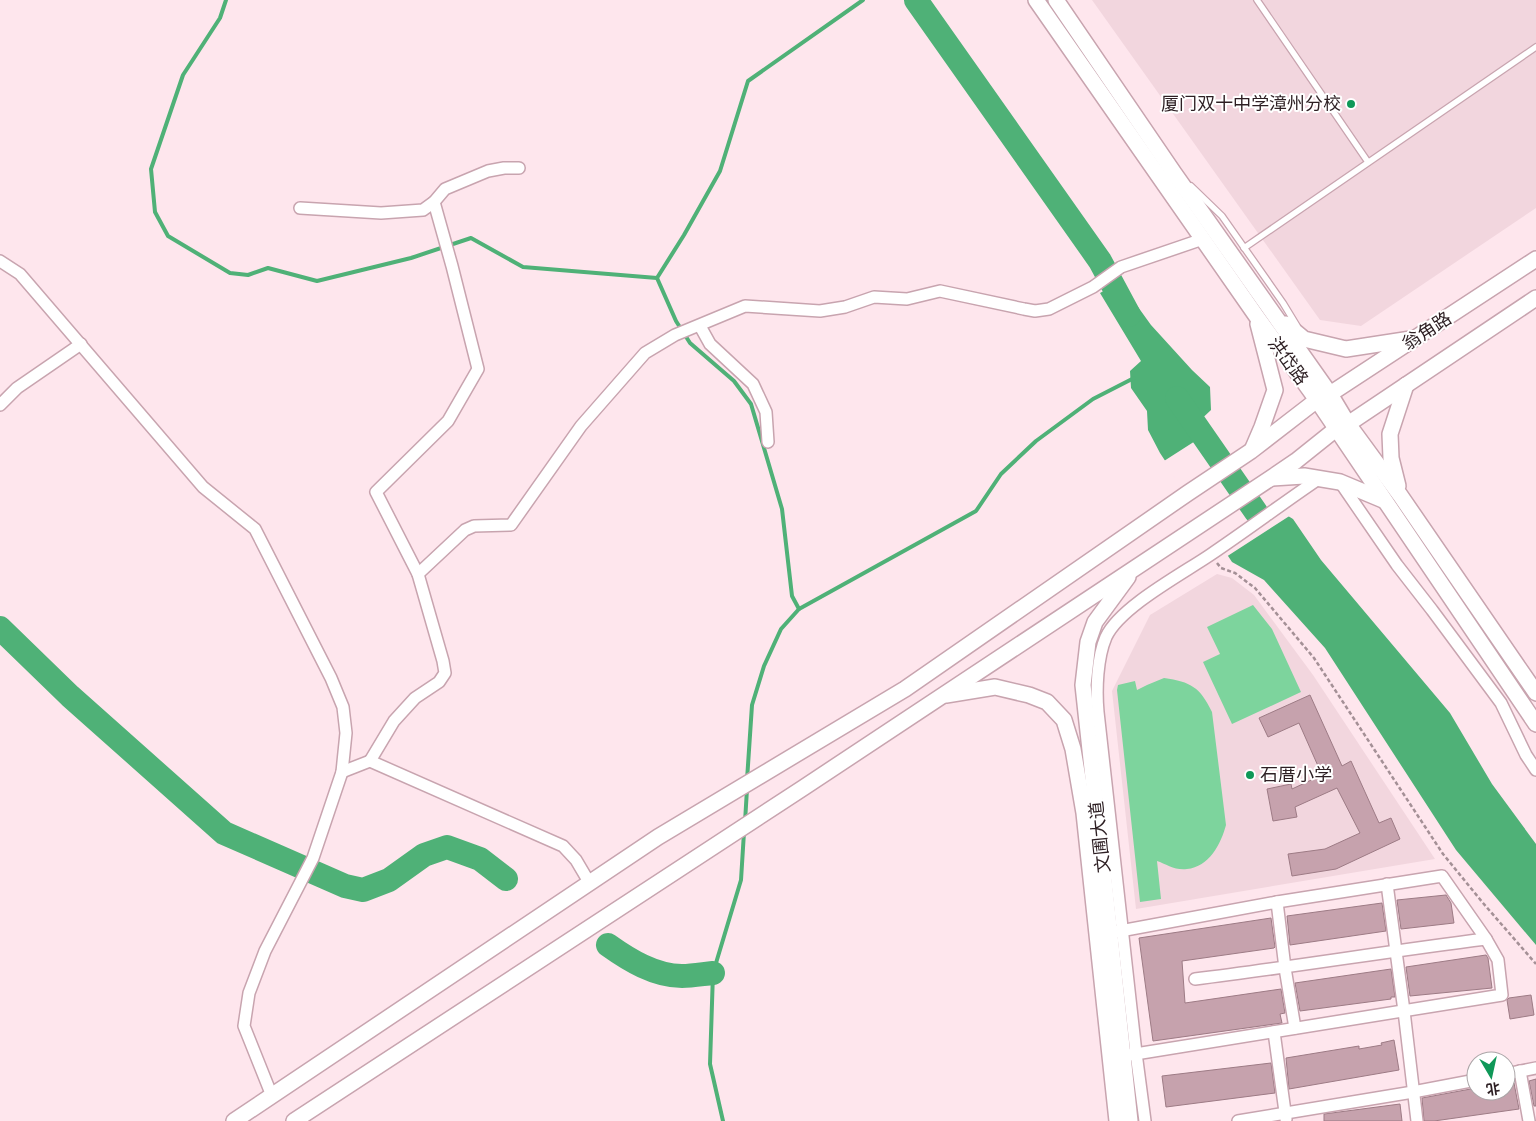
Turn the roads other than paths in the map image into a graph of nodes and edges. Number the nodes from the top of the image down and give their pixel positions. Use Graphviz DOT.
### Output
graph roads {
  1 [pos="1036,0"];
  2 [pos="1056,0"];
  3 [pos="1257,0"];
  4 [pos="1536,47"];
  5 [pos="1368,162"];
  6 [pos="519,168"];
  7 [pos="1174,173"];
  8 [pos="434,202"];
  9 [pos="300,208"];
  10 [pos="1203,239"];
  11 [pos="1244,248"];
  12 [pos="1536,259"];
  13 [pos="0,261"];
  14 [pos="1536,298"];
  15 [pos="1270,310"];
  16 [pos="1257,318"];
  17 [pos="697,327"];
  18 [pos="1417,338"];
  19 [pos="1304,339"];
  20 [pos="81,344"];
  21 [pos="1406,386"];
  22 [pos="1323,397"];
  23 [pos="0,405"];
  24 [pos="1342,427"];
  25 [pos="768,442"];
  26 [pos="1251,451"];
  27 [pos="1271,478"];
  28 [pos="1320,478"];
  29 [pos="1340,482"];
  30 [pos="1400,495"];
  31 [pos="1383,500"];
  32 [pos="1136,567"];
  33 [pos="418,574"];
  34 [pos="1536,693"];
  35 [pos="942,695"];
  36 [pos="1536,724"];
  37 [pos="370,761"];
  38 [pos="1536,770"];
  39 [pos="342,772"];
  40 [pos="589,882"];
  41 [pos="1387,884"];
  42 [pos="1277,902"];
  43 [pos="1110,932"];
  44 [pos="1486,939"];
  45 [pos="1396,950"];
  46 [pos="1285,968"];
  47 [pos="1195,980"];
  48 [pos="1404,1011"];
  49 [pos="1295,1028"];
  50 [pos="1274,1032"];
  51 [pos="1129,1054"];
  52 [pos="1536,1068"];
  53 [pos="1520,1071"];
  54 [pos="1516,1072"];
  55 [pos="1466,1082"];
  56 [pos="1412,1092"];
  57 [pos="272,1096"];
  58 [pos="1286,1117"];
  59 [pos="234,1121"];
  60 [pos="294,1121"];
  61 [pos="1117,1121"];
  62 [pos="1130,1121"];
  63 [pos="1145,1121"];
  64 [pos="1238,1121"];
  65 [pos="1416,1121"];
  66 [pos="1529,1121"];
  1 -- 10 [label="main road, 洪岱路"];
  2 -- 7 [label="main road"];
  3 -- 5 [label="lane"];
  4 -- 5 [label="lane"];
  5 -- 11 [label="lane"];
  6 -- 8 [label="street"];
  7 -- 11 [label="lane"];
  7 -- 15 [label="main road"];
  8 -- 9 [label="street"];
  8 -- 33 [label="street"];
  10 -- 16 [label="main road, 洪岱路"];
  10 -- 17 [label="street"];
  11 -- 19 [label="lane"];
  12 -- 18 [label="main road, 翁角路"];
  13 -- 20 [label="street"];
  14 -- 21 [label="main road, 翁角路"];
  15 -- 19 [label="main road"];
  15 -- 22 [label="main road"];
  16 -- 22 [label="main road, 洪岱路"];
  16 -- 26 [label="main road"];
  17 -- 25 [label="street"];
  17 -- 33 [label="street"];
  18 -- 19 [label="main road"];
  18 -- 22 [label="main road, 翁角路"];
  20 -- 23 [label="street"];
  20 -- 39 [label="street"];
  21 -- 24 [label="main road, 翁角路"];
  21 -- 30 [label="main road"];
  22 -- 24 [label="main road"];
  22 -- 26 [label="main road, 翁角路"];
  24 -- 27 [label="main road, 翁角路"];
  24 -- 30 [label="main road"];
  24 -- 31 [label="main road"];
  26 -- 40 [label="main road, 翁角路"];
  27 -- 28 [label="main road"];
  27 -- 32 [label="main road, 翁角路"];
  28 -- 29 [label="main road"];
  28 -- 43 [label="street"];
  29 -- 31 [label="main road"];
  29 -- 38 [label="street"];
  30 -- 34 [label="main road"];
  31 -- 36 [label="main road"];
  32 -- 35 [label="main road, 翁角路"];
  32 -- 43 [label="main road, 文圃大道"];
  33 -- 37 [label="street"];
  35 -- 43 [label="main road, 文圃大道"];
  35 -- 60 [label="main road, 翁角路"];
  37 -- 39 [label="street"];
  37 -- 40 [label="street"];
  39 -- 57 [label="street"];
  40 -- 57 [label="main road, 翁角路"];
  41 -- 42 [label="street"];
  41 -- 44 [label="street"];
  41 -- 45 [label="street"];
  42 -- 43 [label="street"];
  42 -- 46 [label="street"];
  43 -- 51 [label="main road, 文圃大道"];
  43 -- 61 [label="main road, 文圃大道"];
  44 -- 45 [label="street"];
  44 -- 48 [label="street"];
  45 -- 46 [label="street"];
  45 -- 48 [label="street"];
  46 -- 47 [label="street"];
  46 -- 49 [label="street"];
  48 -- 49 [label="street"];
  48 -- 56 [label="street"];
  49 -- 50 [label="street"];
  50 -- 51 [label="street"];
  50 -- 58 [label="street"];
  51 -- 62 [label="main road, 文圃大道"];
  51 -- 63 [label="street"];
  52 -- 53 [label="street"];
  53 -- 54 [label="street"];
  53 -- 66 [label="street"];
  55 -- 56 [label="street"];
  56 -- 58 [label="street"];
  56 -- 65 [label="street"];
  57 -- 59 [label="main road, 翁角路"];
  58 -- 64 [label="street"];
}
